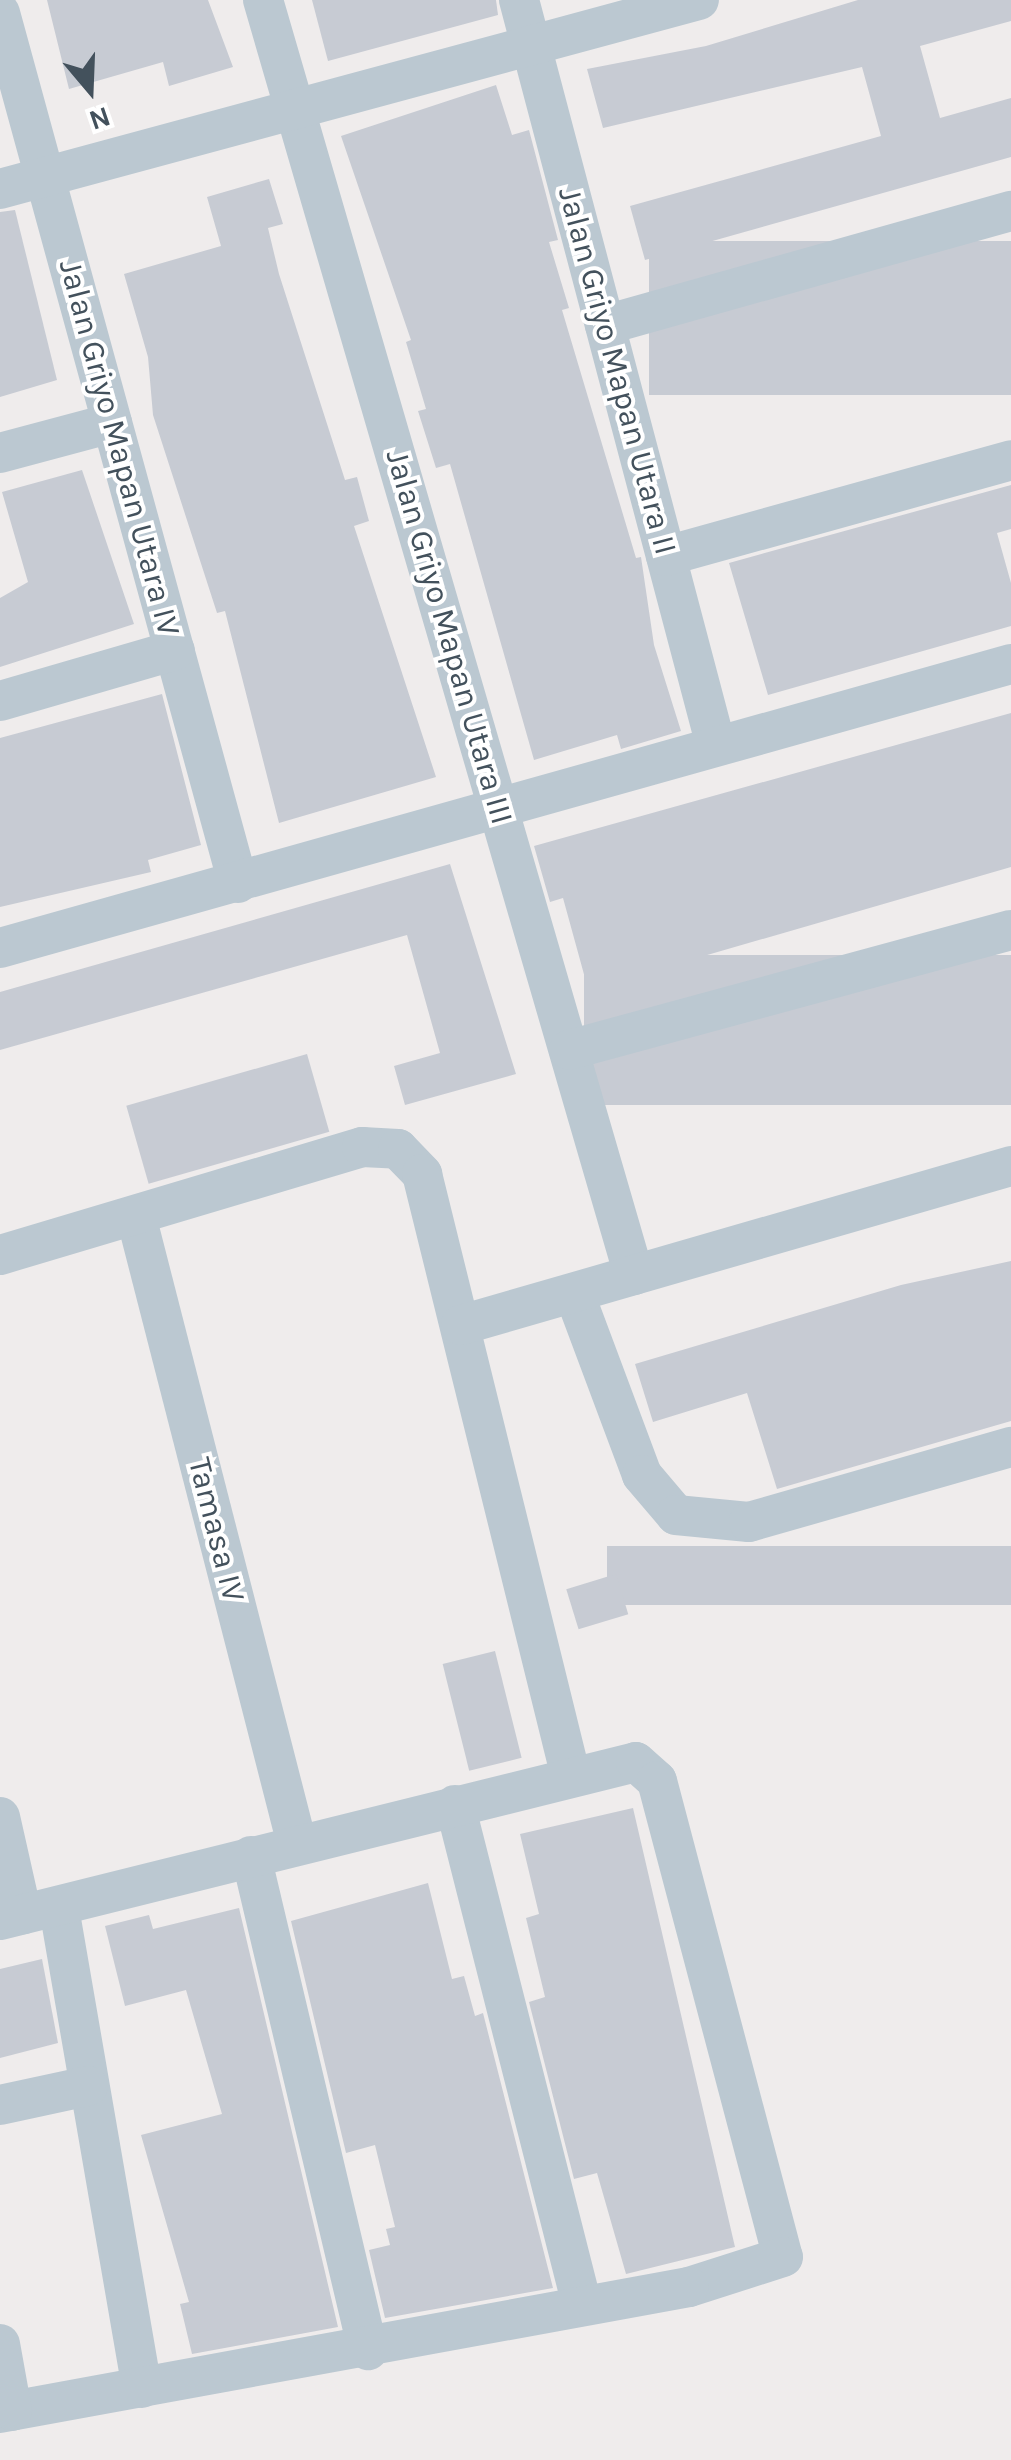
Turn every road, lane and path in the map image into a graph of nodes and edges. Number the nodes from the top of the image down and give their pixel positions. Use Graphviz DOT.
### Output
graph roads {
  1 [pos="263,0"];
  2 [pos="519,0"];
  3 [pos="699,0"];
  4 [pos="0,12"];
  5 [pos="531,45"];
  6 [pos="294,109"];
  7 [pos="45,177"];
  8 [pos="0,189"];
  9 [pos="1011,211"];
  10 [pos="605,326"];
  11 [pos="112,423"];
  12 [pos="0,453"];
  13 [pos="1011,460"];
  14 [pos="666,556"];
  15 [pos="174,650"];
  16 [pos="1011,664"];
  17 [pos="0,700"];
  18 [pos="715,742"];
  19 [pos="499,811"];
  20 [pos="238,882"];
  21 [pos="1011,930"];
  22 [pos="0,948"];
  23 [pos="569,1050"];
  24 [pos="1011,1166"];
  25 [pos="136,1216"];
  26 [pos="0,1255"];
  27 [pos="634,1275"];
  28 [pos="574,1292"];
  29 [pos="461,1325"];
  30 [pos="1011,1446"];
  31 [pos="1011,1474"];
  32 [pos="749,1522"];
  33 [pos="570,1773"];
  34 [pos="455,1805"];
  35 [pos="0,1817"];
  36 [pos="297,1844"];
  37 [pos="251,1856"];
  38 [pos="27,1914"];
  39 [pos="88,2086"];
  40 [pos="0,2105"];
  41 [pos="582,2305"];
  42 [pos="0,2344"];
  43 [pos="368,2350"];
  44 [pos="142,2388"];
  45 [pos="6,2412"];
  1 -- 6 [label="street, Jalan Griyo Mapan Utara III"];
  2 -- 5 [label="street, Jalan Griyo Mapan Utara II"];
  3 -- 5 [label="street"];
  4 -- 7 [label="street, Jalan Griyo Mapan Utara IV"];
  5 -- 6 [label="street"];
  5 -- 10 [label="street, Jalan Griyo Mapan Utara II"];
  6 -- 7 [label="street"];
  6 -- 19 [label="street, Jalan Griyo Mapan Utara III"];
  7 -- 8 [label="street"];
  7 -- 11 [label="street, Jalan Griyo Mapan Utara IV"];
  9 -- 10 [label="street"];
  10 -- 14 [label="street, Jalan Griyo Mapan Utara II"];
  11 -- 12 [label="street"];
  11 -- 15 [label="street, Jalan Griyo Mapan Utara IV"];
  13 -- 14 [label="street"];
  14 -- 18 [label="street, Jalan Griyo Mapan Utara II"];
  15 -- 17 [label="street"];
  15 -- 20 [label="street, Jalan Griyo Mapan Utara IV"];
  16 -- 18 [label="street"];
  18 -- 19 [label="street"];
  19 -- 20 [label="street"];
  19 -- 23 [label="street, Jalan Griyo Mapan Utara III"];
  20 -- 22 [label="street"];
  21 -- 23 [label="street"];
  23 -- 27 [label="street, Jalan Griyo Mapan Utara III"];
  24 -- 27 [label="street"];
  25 -- 26 [label="street"];
  25 -- 29 [label="street"];
  25 -- 36 [label="street, Tamasa IV"];
  27 -- 28 [label="street"];
  28 -- 29 [label="street"];
  28 -- 32 [label="street"];
  29 -- 33 [label="street"];
  30 -- 32 [label="street"];
  31 -- 32 [label="street"];
  33 -- 34 [label="street"];
  33 -- 41 [label="street"];
  34 -- 36 [label="street"];
  34 -- 41 [label="street"];
  35 -- 38 [label="street"];
  36 -- 37 [label="street"];
  37 -- 38 [label="street"];
  37 -- 43 [label="street"];
  38 -- 39 [label="street"];
  39 -- 40 [label="street"];
  39 -- 44 [label="street"];
  41 -- 43 [label="street"];
  42 -- 45 [label="street"];
  43 -- 44 [label="street"];
  44 -- 45 [label="street"];
}
